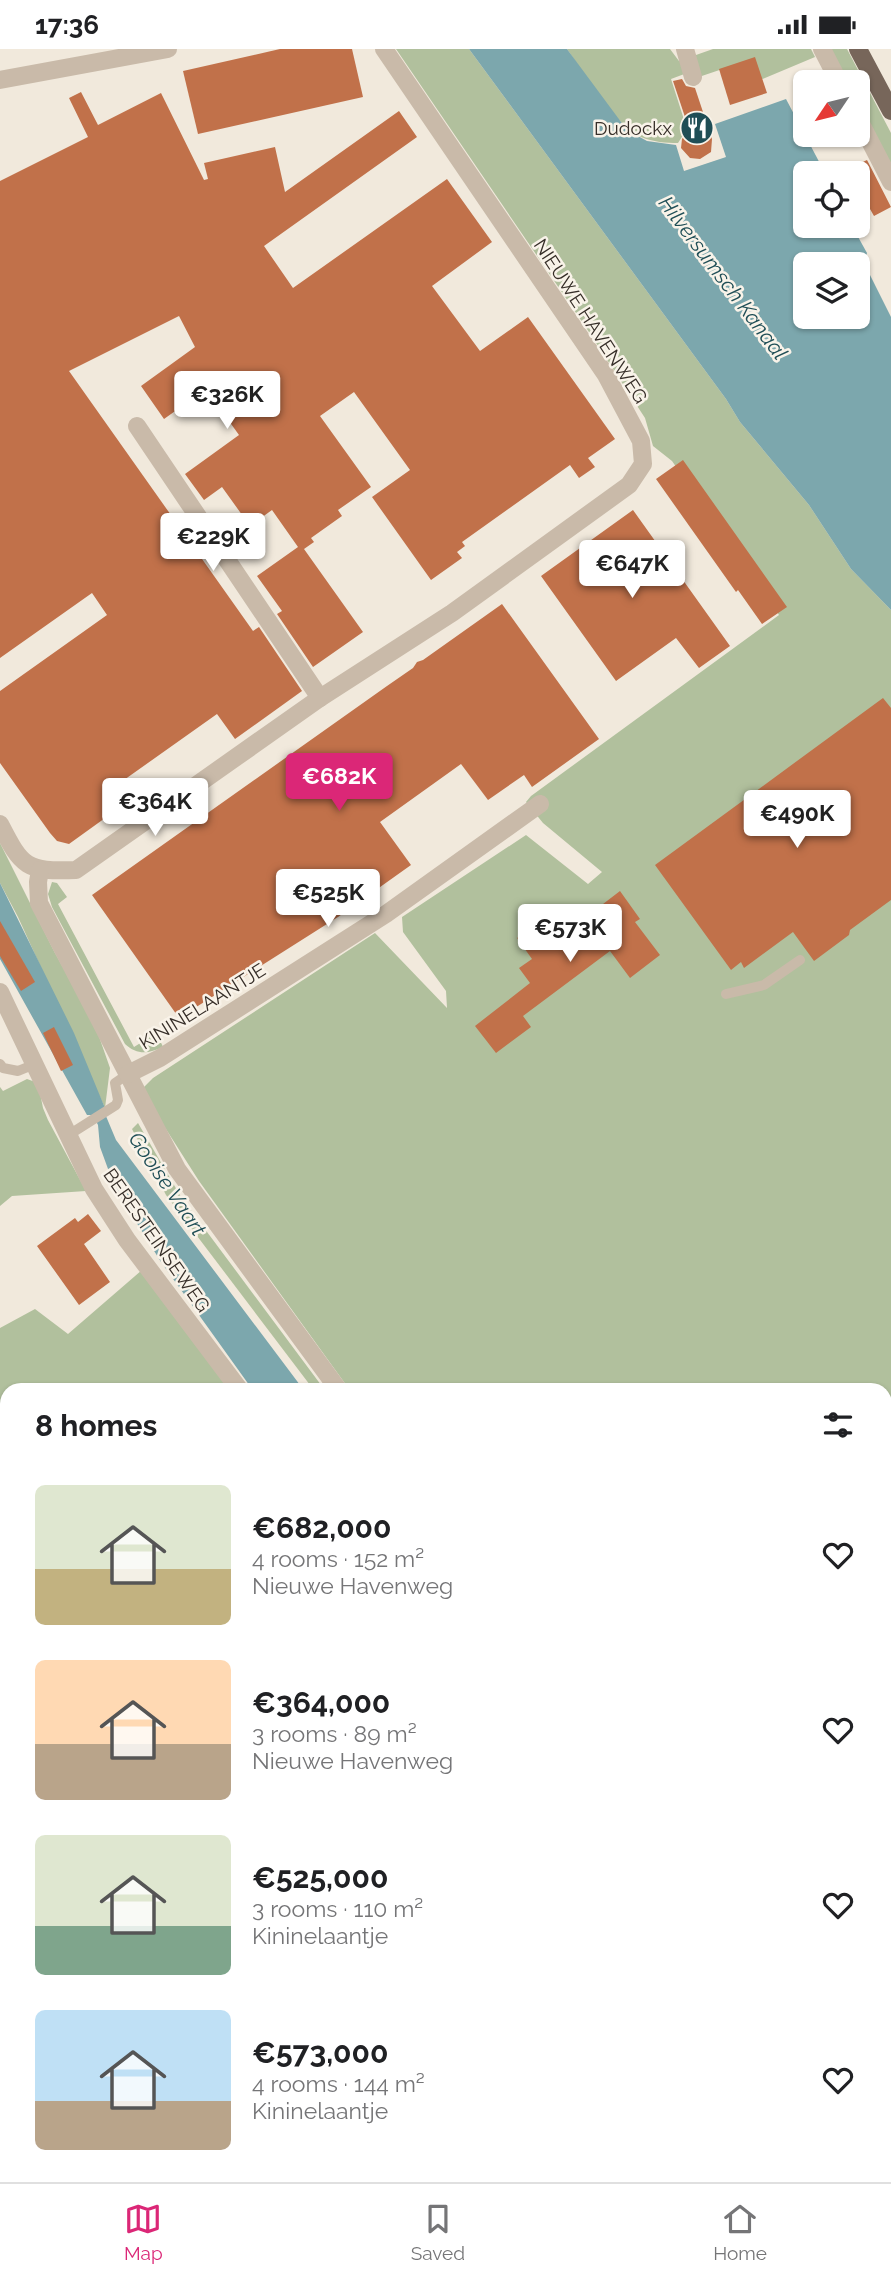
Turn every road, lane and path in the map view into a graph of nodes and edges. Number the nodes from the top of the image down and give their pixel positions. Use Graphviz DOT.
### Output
graph roads {
  1 [pos="168,49"];
  2 [pos="384,49"];
  3 [pos="685,49"];
  4 [pos="822,49"];
  5 [pos="858,49"];
  6 [pos="64,58"];
  7 [pos="833,70"];
  8 [pos="693,77"];
  9 [pos="0,80"];
  10 [pos="891,111"];
  11 [pos="870,141"];
  12 [pos="891,182"];
  13 [pos="137,426"];
  14 [pos="320,698"];
  15 [pos="540,804"];
  16 [pos="0,824"];
  17 [pos="40,870"];
  18 [pos="800,960"];
  19 [pos="0,992"];
  20 [pos="726,994"];
  21 [pos="0,1064"];
  22 [pos="35,1064"];
  23 [pos="128,1074"];
  24 [pos="67,1136"];
  25 [pos="234,1383"];
  26 [pos="334,1383"];
  1 -- 6 [label="street"];
  2 -- 14 [label="street, NIEUWE HAVENWEG"];
  3 -- 8 [label="street"];
  4 -- 7 [label="street"];
  5 -- 10 [label="main road"];
  6 -- 9 [label="street"];
  11 -- 12 [label="street"];
  13 -- 14 [label="street"];
  14 -- 17 [label="street, NIEUWE HAVENWEG"];
  15 -- 23 [label="street, KININELAANTJE"];
  16 -- 17 [label="street"];
  17 -- 23 [label="street"];
  18 -- 20 [label="lane"];
  19 -- 22 [label="street, BERESTEINSEWEG"];
  21 -- 22 [label="lane"];
  22 -- 24 [label="street, BERESTEINSEWEG"];
  23 -- 24 [label="lane, KININELAANTJE"];
  23 -- 26 [label="street, KININELAANTJE"];
  24 -- 25 [label="street, BERESTEINSEWEG"];
}
